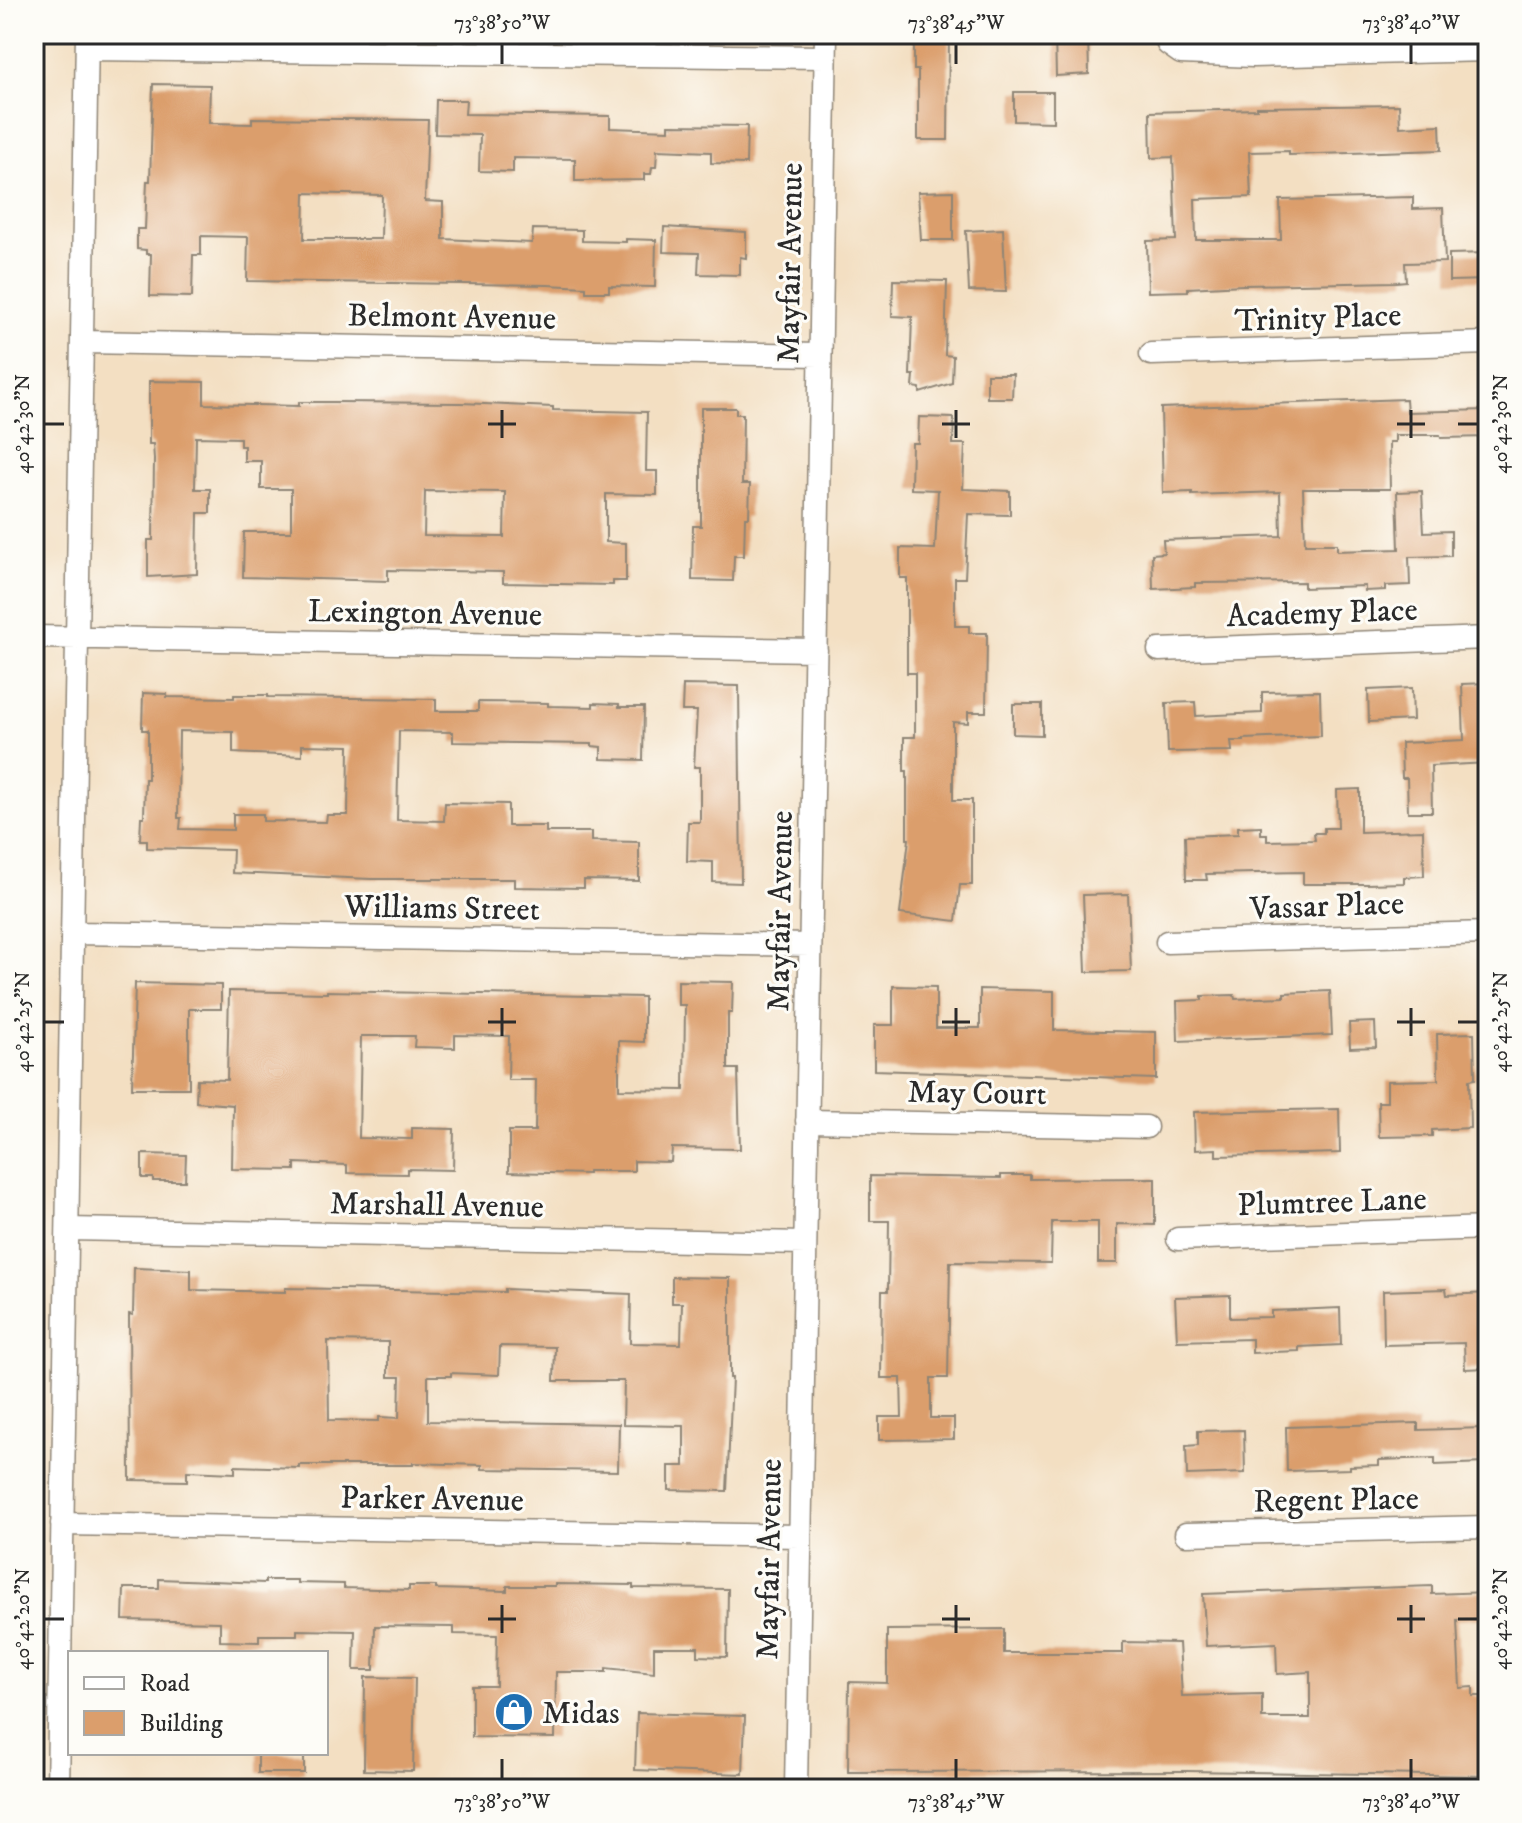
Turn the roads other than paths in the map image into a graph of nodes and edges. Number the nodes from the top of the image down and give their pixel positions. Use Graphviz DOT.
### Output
graph roads {
  1 [pos="826,34"];
  2 [pos="1164,34"];
  3 [pos="87,41"];
  4 [pos="1488,50"];
  5 [pos="825,57"];
  6 [pos="83,342"];
  7 [pos="1488,343"];
  8 [pos="1151,354"];
  9 [pos="819,355"];
  10 [pos="34,637"];
  11 [pos="77,638"];
  12 [pos="1488,638"];
  13 [pos="816,650"];
  14 [pos="1159,650"];
  15 [pos="74,933"];
  16 [pos="1488,933"];
  17 [pos="1167,942"];
  18 [pos="810,945"];
  19 [pos="807,1121"];
  20 [pos="1146,1127"];
  21 [pos="1488,1228"];
  22 [pos="68,1229"];
  23 [pos="1178,1239"];
  24 [pos="805,1243"];
  25 [pos="62,1524"];
  26 [pos="1488,1527"];
  27 [pos="1186,1534"];
  28 [pos="800,1536"];
  29 [pos="58,1789"];
  30 [pos="796,1789"];
  1 -- 5 [label="street, Mayfair Avenue"];
  2 -- 4 [label="street"];
  3 -- 5 [label="street"];
  3 -- 6 [label="street"];
  5 -- 9 [label="street, Mayfair Avenue"];
  6 -- 9 [label="street, Belmont Avenue"];
  6 -- 11 [label="street"];
  7 -- 8 [label="street, Trinity Place"];
  9 -- 13 [label="street, Mayfair Avenue"];
  10 -- 11 [label="street, Lexington Avenue"];
  11 -- 13 [label="street, Lexington Avenue"];
  11 -- 15 [label="street"];
  12 -- 14 [label="street, Academy Place"];
  13 -- 18 [label="street, Mayfair Avenue"];
  15 -- 18 [label="street, Williams Street"];
  15 -- 22 [label="street"];
  16 -- 17 [label="street, Vassar Place"];
  18 -- 19 [label="street, Mayfair Avenue"];
  19 -- 20 [label="street, May Court"];
  19 -- 24 [label="street, Mayfair Avenue"];
  21 -- 23 [label="street, Plumtree Lane"];
  22 -- 24 [label="street, Marshall Avenue"];
  22 -- 25 [label="street"];
  24 -- 28 [label="street, Mayfair Avenue"];
  25 -- 28 [label="street, Parker Avenue"];
  25 -- 29 [label="street"];
  26 -- 27 [label="street, Regent Place"];
  28 -- 30 [label="street, Mayfair Avenue"];
}
